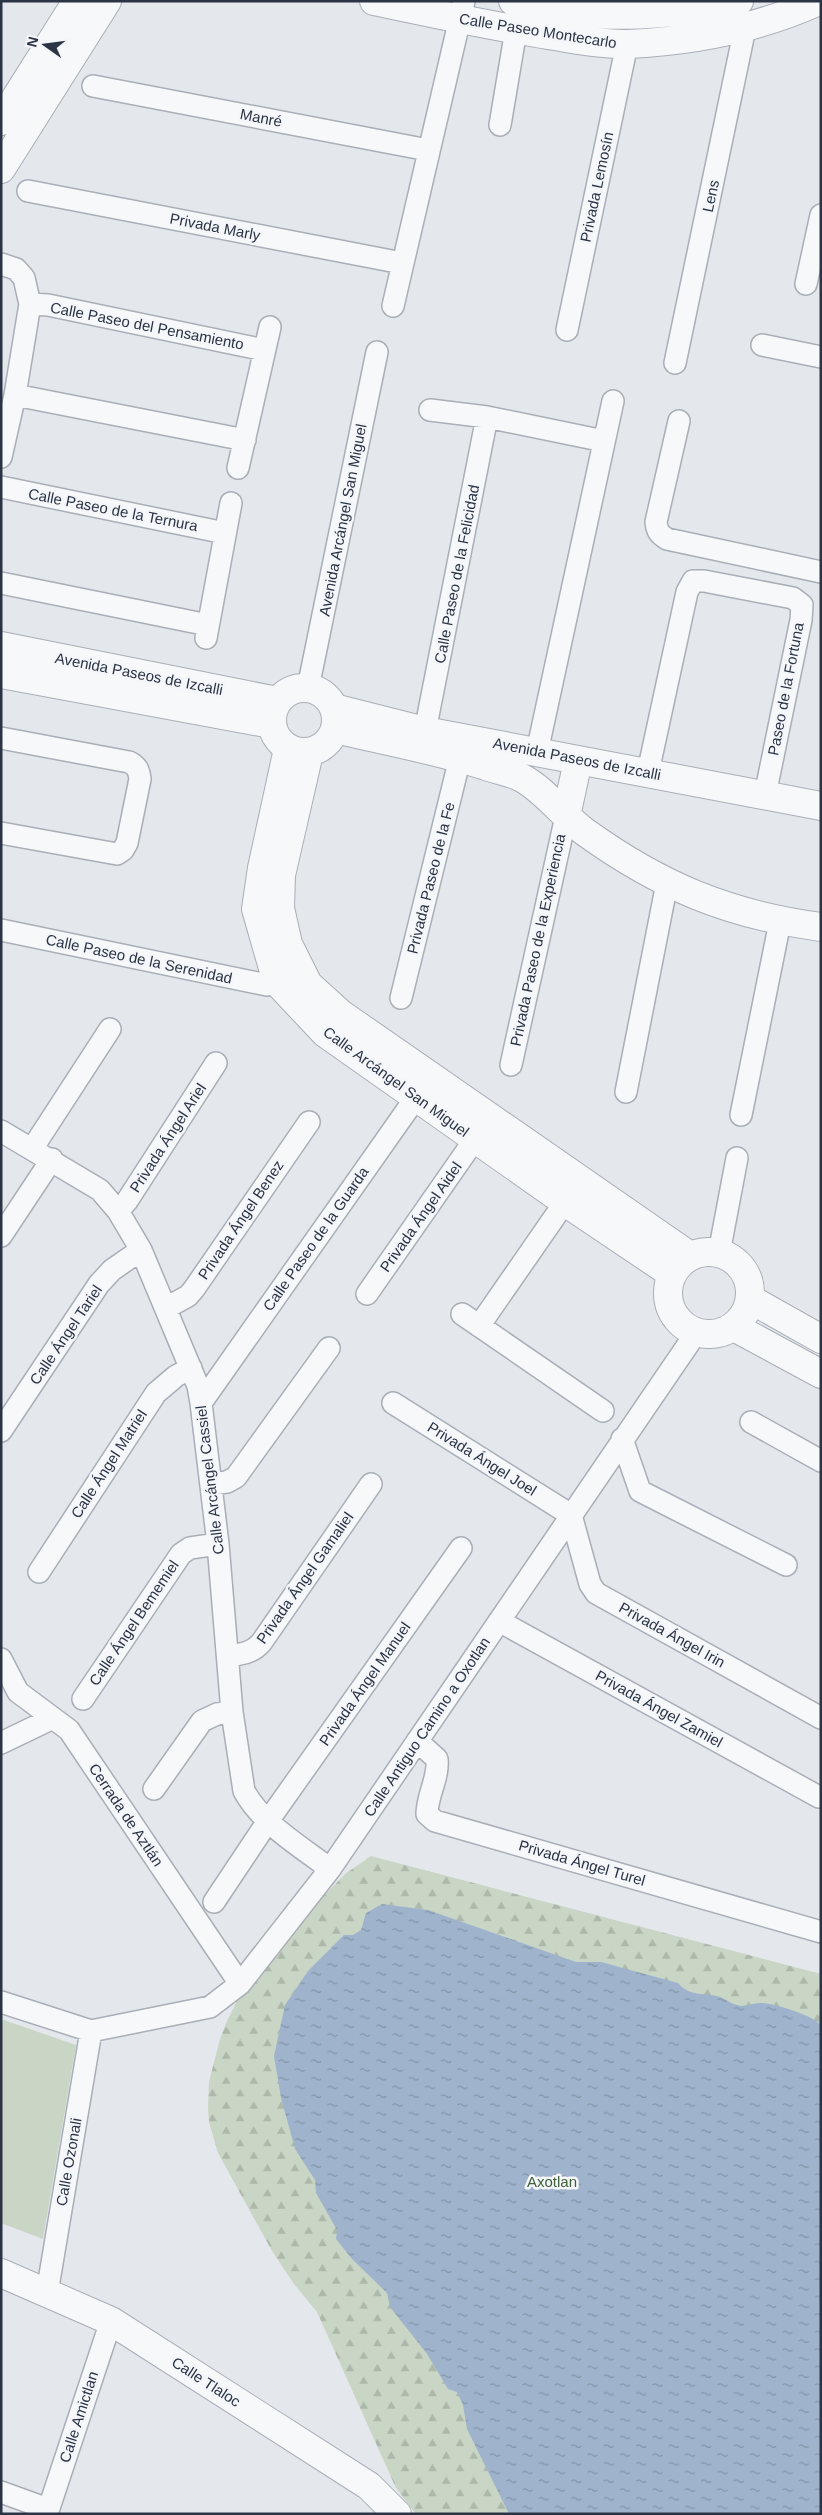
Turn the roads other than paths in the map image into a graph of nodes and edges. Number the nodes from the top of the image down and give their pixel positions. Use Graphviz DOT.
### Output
graph roads {
  1 [pos="77,1"];
  2 [pos="107,1"];
  3 [pos="374,1"];
  4 [pos="513,1"];
  5 [pos="739,1"];
  6 [pos="819,1"];
  7 [pos="704,5"];
  8 [pos="588,7"];
  9 [pos="462,10"];
  10 [pos="745,28"];
  11 [pos="516,30"];
  12 [pos="626,44"];
  13 [pos="93,86"];
  14 [pos="1,121"];
  15 [pos="500,126"];
  16 [pos="428,150"];
  17 [pos="1,169"];
  18 [pos="28,191"];
  19 [pos="821,215"];
  20 [pos="402,263"];
  21 [pos="1,264"];
  22 [pos="806,284"];
  23 [pos="30,304"];
  24 [pos="393,306"];
  25 [pos="270,327"];
  26 [pos="567,330"];
  27 [pos="762,345"];
  28 [pos="264,350"];
  29 [pos="377,352"];
  30 [pos="821,357"];
  31 [pos="675,363"];
  32 [pos="15,395"];
  33 [pos="613,401"];
  34 [pos="430,410"];
  35 [pos="487,417"];
  36 [pos="679,421"];
  37 [pos="245,440"];
  38 [pos="604,441"];
  39 [pos="1,457"];
  40 [pos="238,468"];
  41 [pos="1,487"];
  42 [pos="231,503"];
  43 [pos="225,533"];
  44 [pos="821,572"];
  45 [pos="1,583"];
  46 [pos="1,646"];
  47 [pos="1,674"];
  48 [pos="308,688"];
  49 [pos="274,712"];
  50 [pos="334,718"];
  51 [pos="425,730"];
  52 [pos="1,738"];
  53 [pos="298,751"];
  54 [pos="537,752"];
  55 [pos="460,758"];
  56 [pos="578,761"];
  57 [pos="648,772"];
  58 [pos="765,795"];
  59 [pos="821,806"];
  60 [pos="566,816"];
  61 [pos="1,833"];
  62 [pos="667,883"];
  63 [pos="780,922"];
  64 [pos="821,927"];
  65 [pos="1,930"];
  66 [pos="277,982"];
  67 [pos="401,998"];
  68 [pos="110,1029"];
  69 [pos="216,1063"];
  70 [pos="511,1065"];
  71 [pos="423,1086"];
  72 [pos="626,1092"];
  73 [pos="741,1115"];
  74 [pos="308,1122"];
  75 [pos="1,1131"];
  76 [pos="475,1139"];
  77 [pos="32,1149"];
  78 [pos="738,1158"];
  79 [pos="52,1159"];
  80 [pos="565,1202"];
  81 [pos="118,1211"];
  82 [pos="1,1236"];
  83 [pos="141,1250"];
  84 [pos="719,1253"];
  85 [pos="681,1265"];
  86 [pos="367,1294"];
  87 [pos="750,1299"];
  88 [pos="166,1308"];
  89 [pos="462,1314"];
  90 [pos="480,1326"];
  91 [pos="734,1327"];
  92 [pos="696,1333"];
  93 [pos="821,1339"];
  94 [pos="329,1348"];
  95 [pos="191,1368"];
  96 [pos="821,1374"];
  97 [pos="201,1403"];
  98 [pos="392,1403"];
  99 [pos="603,1411"];
  100 [pos="751,1422"];
  101 [pos="1,1431"];
  102 [pos="622,1439"];
  103 [pos="821,1461"];
  104 [pos="211,1484"];
  105 [pos="371,1484"];
  106 [pos="570,1515"];
  107 [pos="218,1544"];
  108 [pos="462,1548"];
  109 [pos="786,1565"];
  110 [pos="39,1572"];
  111 [pos="499,1621"];
  112 [pos="228,1656"];
  113 [pos="1,1659"];
  114 [pos="83,1699"];
  115 [pos="232,1712"];
  116 [pos="52,1718"];
  117 [pos="821,1718"];
  118 [pos="417,1741"];
  119 [pos="1,1743"];
  120 [pos="154,1789"];
  121 [pos="819,1797"];
  122 [pos="268,1820"];
  123 [pos="330,1869"];
  124 [pos="214,1902"];
  125 [pos="821,1932"];
  126 [pos="240,1984"];
  127 [pos="1,2002"];
  128 [pos="91,2031"];
  129 [pos="1,2274"];
  130 [pos="47,2293"];
  131 [pos="111,2321"];
  132 [pos="1,2492"];
  133 [pos="48,2512"];
  134 [pos="397,2514"];
  1 -- 14 [label="street"];
  2 -- 17 [label="street"];
  3 -- 9 [label="street, Calle Paseo Montecarlo"];
  4 -- 8 [label="street, Calle Paseo Montecarlo"];
  5 -- 7 [label="street, Calle Paseo Montecarlo"];
  6 -- 10 [label="street, Calle Paseo Montecarlo"];
  7 -- 8 [label="street, Calle Paseo Montecarlo"];
  9 -- 11 [label="street, Calle Paseo Montecarlo"];
  9 -- 16 [label="street"];
  10 -- 12 [label="street, Calle Paseo Montecarlo"];
  10 -- 31 [label="street, Lens"];
  11 -- 12 [label="street, Calle Paseo Montecarlo"];
  11 -- 15 [label="street"];
  12 -- 26 [label="street, Privada Lemosín"];
  13 -- 16 [label="street, Manré"];
  16 -- 20 [label="street"];
  18 -- 20 [label="street, Privada Marly"];
  19 -- 22 [label="street"];
  20 -- 24 [label="street"];
  21 -- 23 [label="street"];
  23 -- 28 [label="street, Calle Paseo del Pensamiento"];
  23 -- 32 [label="street"];
  25 -- 28 [label="street, Calle Paseo del Pensamiento"];
  27 -- 30 [label="street"];
  28 -- 37 [label="street, Calle Paseo del Pensamiento"];
  29 -- 48 [label="street, Avenida Arcángel San Miguel"];
  32 -- 37 [label="street"];
  32 -- 39 [label="street"];
  33 -- 38 [label="street"];
  34 -- 35 [label="street"];
  35 -- 38 [label="street"];
  35 -- 51 [label="street, Calle Paseo de la Felicidad"];
  36 -- 44 [label="street"];
  37 -- 40 [label="street, Calle Paseo del Pensamiento"];
  38 -- 54 [label="street"];
  41 -- 43 [label="street, Calle Paseo de la Ternura"];
  42 -- 43 [label="street"];
  43 -- 45 [label="street"];
  46 -- 49 [label="street, Avenida Paseos de Izcalli"];
  47 -- 49 [label="street, Avenida Paseos de Izcalli"];
  48 -- 49 [label="street"];
  48 -- 50 [label="street"];
  49 -- 53 [label="street"];
  50 -- 51 [label="street, Avenida Paseos de Izcalli"];
  50 -- 53 [label="street"];
  50 -- 55 [label="street, Avenida Paseos de Izcalli"];
  51 -- 54 [label="street, Avenida Paseos de Izcalli"];
  52 -- 61 [label="street"];
  53 -- 66 [label="street, Calle Arcángel San Miguel"];
  53 -- 71 [label="street, Calle Arcángel San Miguel"];
  54 -- 56 [label="street, Avenida Paseos de Izcalli"];
  55 -- 60 [label="street, Avenida Paseos de Izcalli"];
  55 -- 67 [label="street, Privada Paseo de la Fe"];
  56 -- 57 [label="street, Avenida Paseos de Izcalli"];
  56 -- 60 [label="street"];
  57 -- 58 [label="street, Avenida Paseos de Izcalli"];
  57 -- 58 [label="street, Paseo de la Fortuna"];
  58 -- 59 [label="street, Avenida Paseos de Izcalli"];
  60 -- 62 [label="street, Avenida Paseos de Izcalli"];
  60 -- 70 [label="street, Privada Paseo de la Experiencia"];
  62 -- 63 [label="street, Avenida Paseos de Izcalli"];
  62 -- 72 [label="street"];
  63 -- 64 [label="street, Avenida Paseos de Izcalli"];
  63 -- 73 [label="street"];
  65 -- 66 [label="street, Calle Paseo de la Serenidad"];
  66 -- 71 [label="street, Calle Arcángel San Miguel"];
  68 -- 77 [label="street"];
  69 -- 81 [label="street, Privada Ángel Ariel"];
  71 -- 76 [label="street, Calle Arcángel San Miguel"];
  71 -- 85 [label="street, Calle Arcángel San Miguel"];
  71 -- 97 [label="street, Calle Paseo de la Guarda"];
  74 -- 88 [label="street, Privada Ángel Benez"];
  75 -- 77 [label="street, Calle Arcángel Cassiel"];
  76 -- 80 [label="street, Calle Arcángel San Miguel"];
  76 -- 86 [label="street, Privada Ángel Aidel"];
  77 -- 79 [label="street, Calle Arcángel Cassiel"];
  78 -- 84 [label="street"];
  79 -- 81 [label="street, Calle Arcángel Cassiel"];
  79 -- 82 [label="street"];
  80 -- 85 [label="street, Calle Arcángel San Miguel"];
  80 -- 90 [label="street"];
  81 -- 83 [label="street, Calle Arcángel Cassiel"];
  83 -- 88 [label="street, Calle Arcángel Cassiel"];
  83 -- 101 [label="street, Calle Ángel Tariel"];
  84 -- 85 [label="street"];
  84 -- 87 [label="street"];
  85 -- 92 [label="street"];
  87 -- 91 [label="street"];
  87 -- 93 [label="street"];
  88 -- 95 [label="street, Calle Arcángel Cassiel"];
  89 -- 90 [label="street"];
  90 -- 99 [label="street"];
  91 -- 92 [label="street"];
  91 -- 96 [label="street"];
  92 -- 102 [label="street, Calle Antiguo Camino a Oxotlan"];
  94 -- 104 [label="street"];
  95 -- 97 [label="street, Calle Arcángel Cassiel"];
  95 -- 110 [label="street, Calle Ángel Matriel"];
  97 -- 104 [label="street, Calle Arcángel Cassiel"];
  98 -- 106 [label="street, Privada Ángel Joel"];
  100 -- 103 [label="street"];
  102 -- 106 [label="street, Calle Antiguo Camino a Oxotlan"];
  102 -- 109 [label="street"];
  104 -- 107 [label="street, Calle Arcángel Cassiel"];
  105 -- 112 [label="street, Privada Ángel Gamaliel"];
  106 -- 111 [label="street, Calle Antiguo Camino a Oxotlan"];
  106 -- 117 [label="street, Privada Ángel Irin"];
  107 -- 112 [label="street, Calle Arcángel Cassiel"];
  107 -- 114 [label="street, Calle Ángel Bememiel"];
  108 -- 122 [label="street, Privada Ángel Manuel"];
  111 -- 118 [label="street, Calle Antiguo Camino a Oxotlan"];
  111 -- 121 [label="street, Privada Ángel Zamiel"];
  112 -- 115 [label="street, Calle Arcángel Cassiel"];
  113 -- 116 [label="street, Cerrada de Aztlán"];
  115 -- 120 [label="street"];
  115 -- 122 [label="street, Calle Arcángel Cassiel"];
  116 -- 119 [label="street"];
  116 -- 126 [label="street, Cerrada de Aztlán"];
  118 -- 123 [label="street, Calle Antiguo Camino a Oxotlan"];
  118 -- 125 [label="street, Privada Ángel Turel"];
  122 -- 123 [label="street, Calle Arcángel Cassiel"];
  122 -- 124 [label="street, Privada Ángel Manuel"];
  123 -- 126 [label="street, Calle Antiguo Camino a Oxotlan"];
  126 -- 128 [label="street, Calle Antiguo Camino a Oxotlan"];
  127 -- 128 [label="street"];
  128 -- 130 [label="street, Calle Ozonali"];
  129 -- 130 [label="street, Calle Tlaloc"];
  130 -- 131 [label="street, Calle Tlaloc"];
  131 -- 133 [label="street, Calle Amictlan"];
  131 -- 134 [label="street, Calle Tlaloc"];
  132 -- 133 [label="street"];
}
